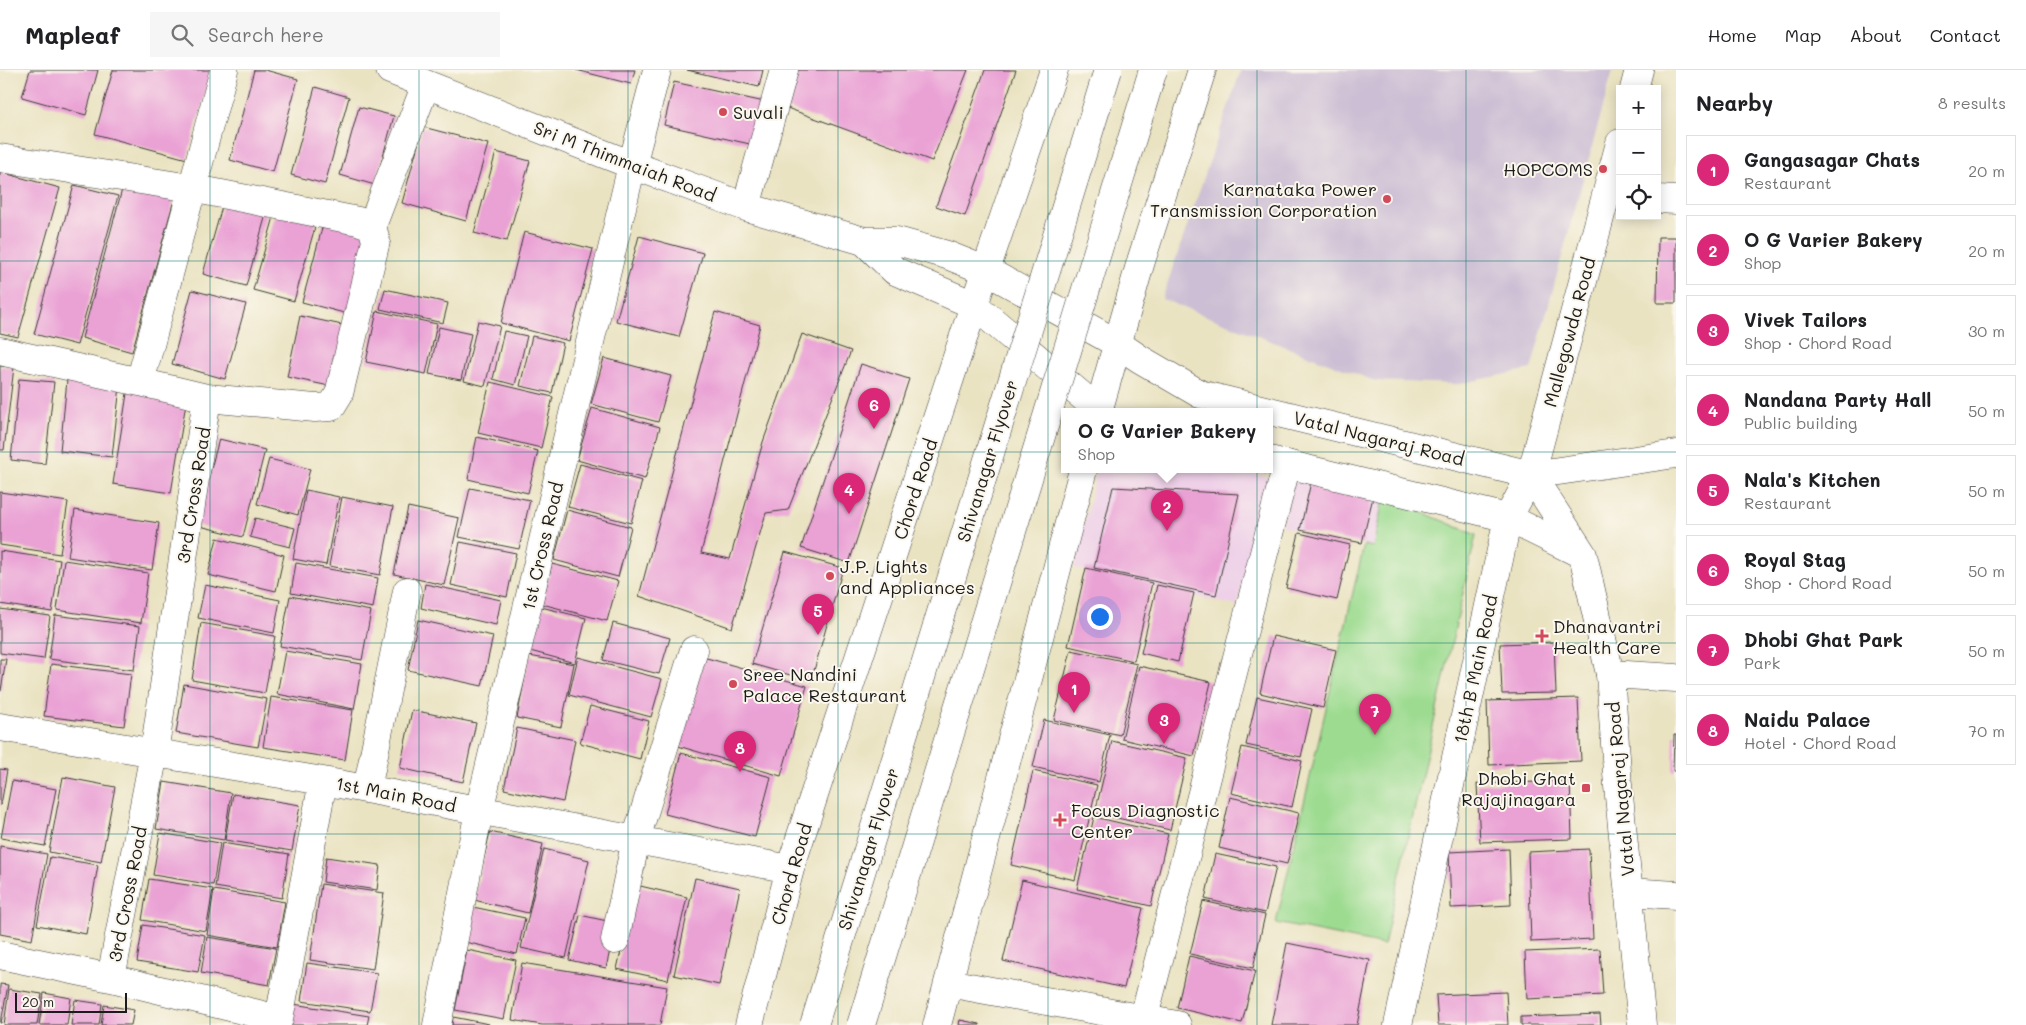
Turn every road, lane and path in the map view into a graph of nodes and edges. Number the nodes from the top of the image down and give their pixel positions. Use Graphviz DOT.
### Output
graph roads {
  1 [pos="224,70"];
  2 [pos="390,70"];
  3 [pos="657,70"];
  4 [pos="784,70"];
  5 [pos="1054,70"];
  6 [pos="1108,70"];
  7 [pos="1153,70"];
  8 [pos="1202,70"];
  9 [pos="1638,70"];
  10 [pos="426,84"];
  11 [pos="1635,85"];
  12 [pos="0,158"];
  13 [pos="632,165"];
  14 [pos="1616,173"];
  15 [pos="191,188"];
  16 [pos="1613,196"];
  17 [pos="1661,199"];
  18 [pos="1676,200"];
  19 [pos="746,207"];
  20 [pos="372,226"];
  21 [pos="864,241"];
  22 [pos="987,271"];
  23 [pos="974,305"];
  24 [pos="1118,344"];
  25 [pos="0,351"];
  26 [pos="140,382"];
  27 [pos="207,398"];
  28 [pos="1094,408"];
  29 [pos="1100,408"];
  30 [pos="1257,408"];
  31 [pos="1273,412"];
  32 [pos="1676,454"];
  33 [pos="1278,462"];
  34 [pos="1082,473"];
  35 [pos="1531,475"];
  36 [pos="1508,518"];
  37 [pos="1583,555"];
  38 [pos="407,591"];
  39 [pos="694,650"];
  40 [pos="1610,674"];
  41 [pos="1676,678"];
  42 [pos="0,727"];
  43 [pos="154,753"];
  44 [pos="323,780"];
  45 [pos="367,789"];
  46 [pos="479,810"];
  47 [pos="636,839"];
  48 [pos="790,869"];
  49 [pos="1629,892"];
  50 [pos="1676,896"];
  51 [pos="615,940"];
  52 [pos="0,955"];
  53 [pos="111,978"];
  54 [pos="948,983"];
  55 [pos="1142,1022"];
  56 [pos="437,1025"];
  57 [pos="749,1025"];
  58 [pos="814,1025"];
  59 [pos="861,1025"];
  60 [pos="937,1025"];
  61 [pos="1177,1025"];
  62 [pos="1398,1025"];
  63 [pos="1642,1025"];
  1 -- 15 [label="street"];
  2 -- 10 [label="street, Sri M Thimmaiah Road"];
  3 -- 13 [label="street, 1st Cross Road"];
  4 -- 19 [label="street"];
  5 -- 22 [label="street, Chord Road"];
  6 -- 58 [label="street, Shivanagar Flyover, bridge"];
  7 -- 59 [label="street, bridge"];
  8 -- 24 [label="street"];
  9 -- 11 [label="street"];
  10 -- 13 [label="street, Sri M Thimmaiah Road"];
  10 -- 20 [label="street"];
  12 -- 15 [label="street"];
  13 -- 19 [label="street, Sri M Thimmaiah Road"];
  13 -- 46 [label="street, 1st Cross Road"];
  14 -- 16 [label="street, Mallegowda Road"];
  15 -- 20 [label="street"];
  15 -- 26 [label="street"];
  16 -- 35 [label="street, Mallegowda Road"];
  17 -- 18 [label="street"];
  19 -- 21 [label="street, Sri M Thimmaiah Road"];
  20 -- 27 [label="street"];
  21 -- 22 [label="street, Sri M Thimmaiah Road"];
  21 -- 23 [label="street, Sri M Thimmaiah Road"];
  22 -- 23 [label="street, Chord Road"];
  22 -- 24 [label="street, Vatal Nagaraj Road"];
  23 -- 28 [label="street"];
  23 -- 48 [label="street, Chord Road"];
  24 -- 29 [label="street"];
  24 -- 30 [label="street, Vatal Nagaraj Road"];
  25 -- 26 [label="street"];
  26 -- 27 [label="street"];
  27 -- 43 [label="street, 3rd Cross Road"];
  31 -- 35 [label="street, Vatal Nagaraj Road"];
  32 -- 35 [label="street"];
  33 -- 36 [label="street"];
  33 -- 55 [label="street"];
  34 -- 54 [label="street"];
  35 -- 36 [label="street, Mallegowda Road"];
  35 -- 37 [label="street, Vatal Nagaraj Road"];
  36 -- 37 [label="street"];
  36 -- 62 [label="street, 18th B Main Road"];
  37 -- 40 [label="street, Vatal Nagaraj Road"];
  38 -- 45 [label="street"];
  39 -- 47 [label="street"];
  40 -- 41 [label="street"];
  40 -- 49 [label="street, Vatal Nagaraj Road"];
  42 -- 43 [label="street, 1st Main Road"];
  43 -- 44 [label="street, 1st Main Road"];
  43 -- 53 [label="street, 3rd Cross Road"];
  44 -- 45 [label="street, 1st Main Road"];
  44 -- 53 [label="street"];
  45 -- 46 [label="street, 1st Main Road"];
  46 -- 47 [label="street, 1st Main Road"];
  46 -- 56 [label="street, 1st Cross Road"];
  47 -- 48 [label="street, 1st Main Road"];
  47 -- 51 [label="street"];
  48 -- 57 [label="street, Chord Road"];
  49 -- 50 [label="street"];
  49 -- 63 [label="street, Vatal Nagaraj Road"];
  52 -- 53 [label="street"];
  54 -- 55 [label="street"];
  54 -- 60 [label="street"];
  55 -- 61 [label="street"];
}
